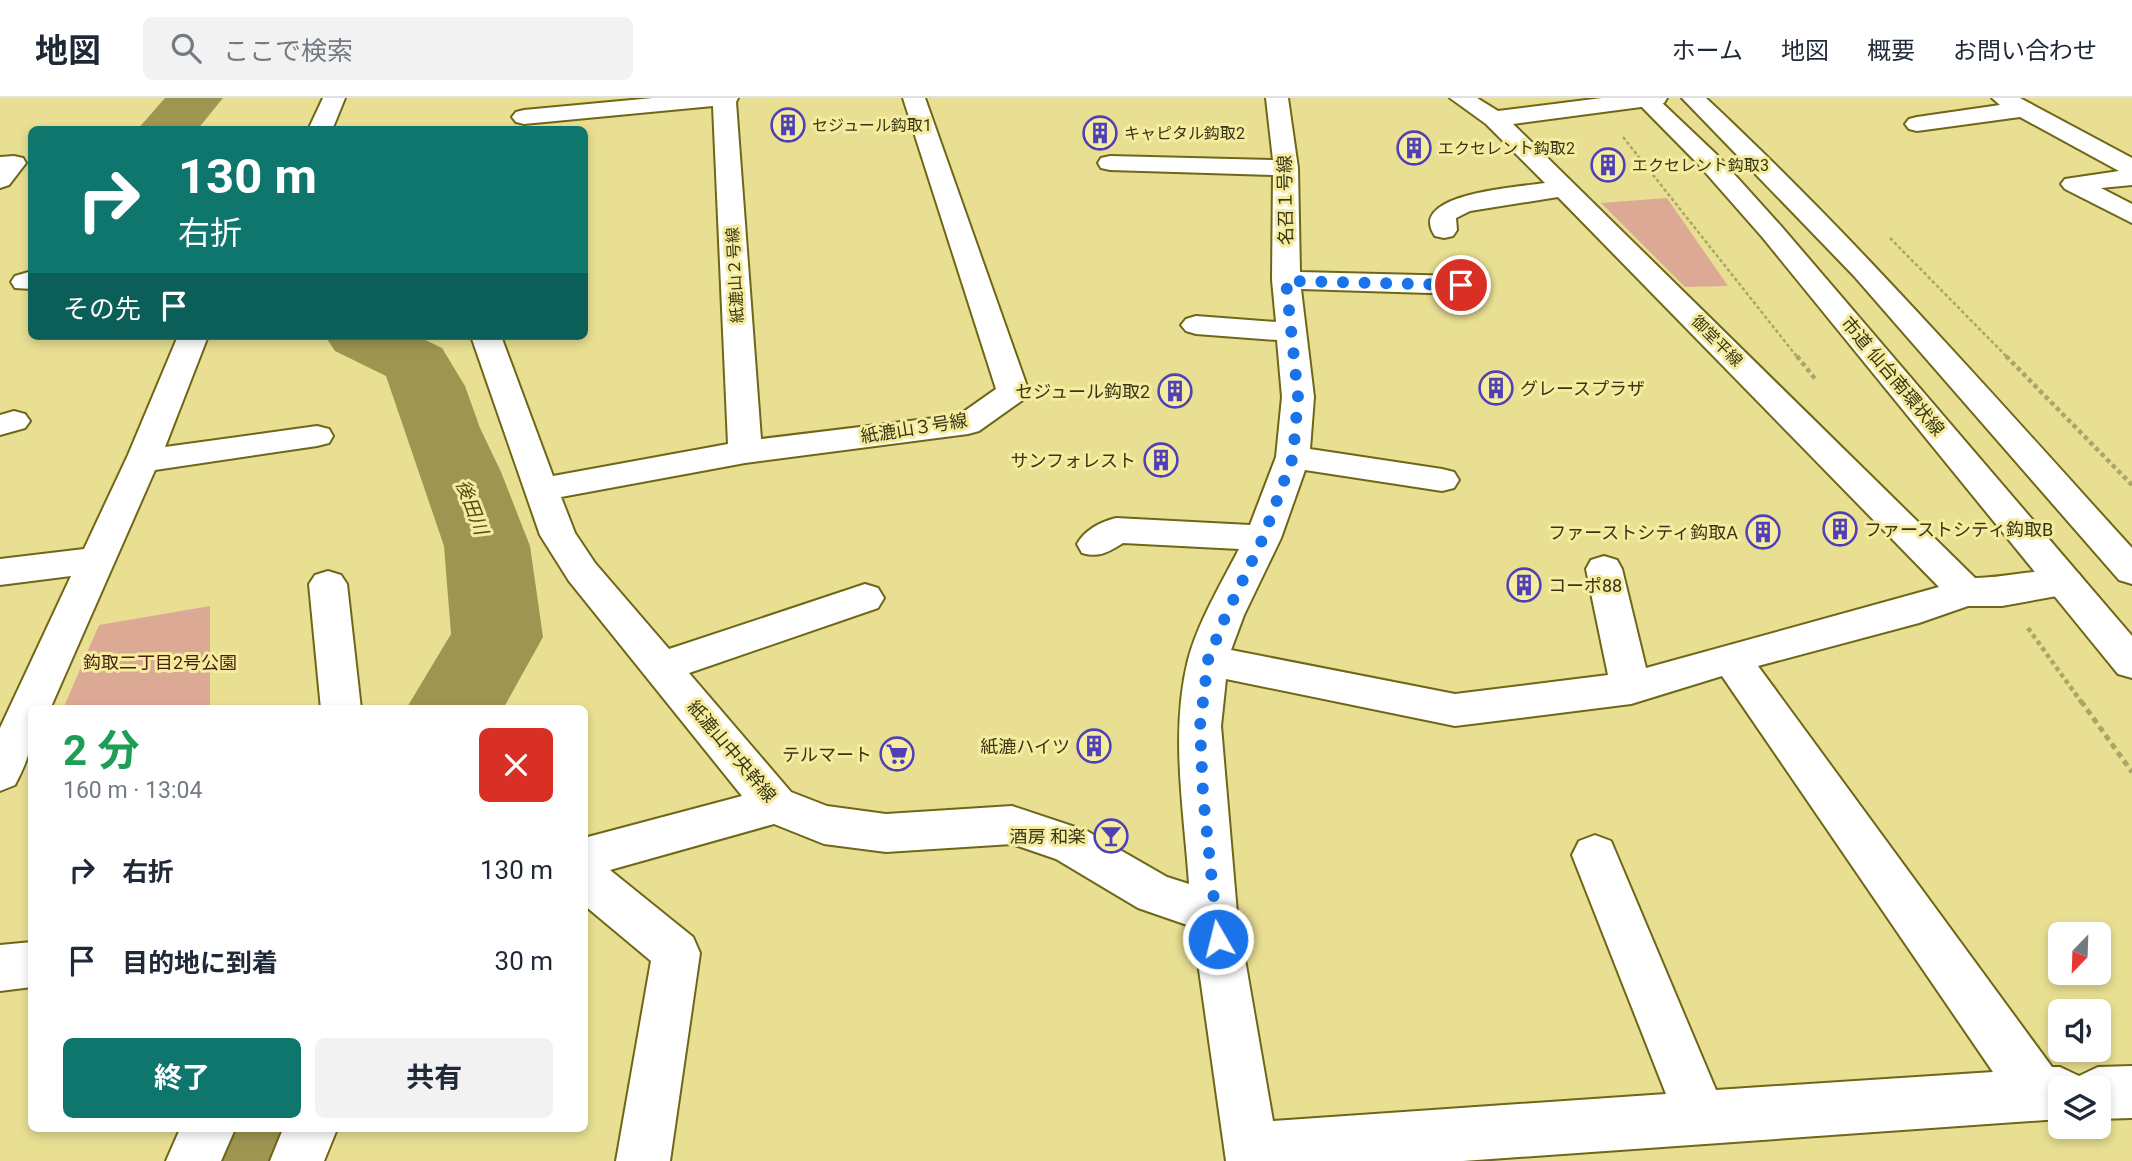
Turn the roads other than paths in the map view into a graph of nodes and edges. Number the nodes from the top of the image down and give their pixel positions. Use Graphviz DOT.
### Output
graph roads {
  1 [pos="334,98"];
  2 [pos="725,98"];
  3 [pos="914,98"];
  4 [pos="1277,98"];
  5 [pos="1461,98"];
  6 [pos="1649,98"];
  7 [pos="1693,98"];
  8 [pos="2014,104"];
  9 [pos="525,115"];
  10 [pos="1494,119"];
  11 [pos="1917,124"];
  12 [pos="322,126"];
  13 [pos="0,163"];
  14 [pos="1110,163"];
  15 [pos="2132,167"];
  16 [pos="1286,168"];
  17 [pos="2132,177"];
  18 [pos="0,180"];
  19 [pos="1565,188"];
  20 [pos="2132,215"];
  21 [pos="1444,230"];
  22 [pos="1286,281"];
  23 [pos="1461,285"];
  24 [pos="1196,325"];
  25 [pos="1292,332"];
  26 [pos="191,340"];
  27 [pos="487,340"];
  28 [pos="317,436"];
  29 [pos="745,452"];
  30 [pos="1293,457"];
  31 [pos="143,461"];
  32 [pos="1442,480"];
  33 [pos="542,489"];
  34 [pos="1263,538"];
  35 [pos="1095,544"];
  36 [pos="96,560"];
  37 [pos="1604,569"];
  38 [pos="2132,570"];
  39 [pos="0,572"];
  40 [pos="2066,583"];
  41 [pos="328,584"];
  42 [pos="1966,592"];
  43 [pos="865,598"];
  44 [pos="1731,658"];
  45 [pos="1208,660"];
  46 [pos="2132,663"];
  47 [pos="662,667"];
  48 [pos="1632,688"];
  49 [pos="31,705"];
  50 [pos="341,705"];
  51 [pos="28,711"];
  52 [pos="0,773"];
  53 [pos="776,805"];
  54 [pos="1595,855"];
  55 [pos="588,857"];
  56 [pos="588,880"];
  57 [pos="1214,913"];
  58 [pos="28,964"];
  59 [pos="0,968"];
  60 [pos="2048,1090"];
  61 [pos="2132,1092"];
  62 [pos="2048,1093"];
  63 [pos="2111,1093"];
  64 [pos="1701,1116"];
  65 [pos="207,1132"];
  66 [pos="309,1132"];
  67 [pos="1252,1155"];
  68 [pos="193,1161"];
  69 [pos="297,1161"];
  70 [pos="643,1161"];
  1 -- 12 [label="street"];
  2 -- 9 [label="street"];
  2 -- 29 [label="street, 紙漉山２号線"];
  3 -- 29 [label="street, 紙漉山３号線"];
  4 -- 16 [label="street, 名召１号線"];
  5 -- 10 [label="street, 御堂平線"];
  6 -- 10 [label="street"];
  6 -- 40 [label="street, 市道 仙台南環状線"];
  7 -- 38 [label="street"];
  8 -- 11 [label="street"];
  8 -- 15 [label="street"];
  10 -- 19 [label="street, 御堂平線"];
  13 -- 18 [label="street"];
  14 -- 16 [label="street"];
  16 -- 22 [label="street, 名召１号線"];
  17 -- 20 [label="street"];
  19 -- 21 [label="street"];
  19 -- 42 [label="street, 御堂平線"];
  22 -- 23 [label="street"];
  22 -- 25 [label="street, 名召１号線"];
  24 -- 25 [label="street"];
  25 -- 30 [label="street, 名召１号線"];
  26 -- 31 [label="street"];
  27 -- 33 [label="street, 紙漉山中央幹線"];
  28 -- 31 [label="street"];
  29 -- 33 [label="street, 紙漉山３号線"];
  30 -- 32 [label="street"];
  30 -- 34 [label="street, 名召１号線"];
  31 -- 36 [label="street"];
  33 -- 47 [label="street, 紙漉山中央幹線"];
  34 -- 35 [label="street"];
  34 -- 45 [label="street, 名召１号線"];
  36 -- 39 [label="street"];
  36 -- 49 [label="street"];
  37 -- 48 [label="street"];
  40 -- 42 [label="street"];
  40 -- 46 [label="street, 市道 仙台南環状線"];
  41 -- 50 [label="street"];
  42 -- 44 [label="street"];
  43 -- 47 [label="street"];
  44 -- 48 [label="street"];
  44 -- 60 [label="street"];
  45 -- 48 [label="street"];
  45 -- 57 [label="street, 名召１号線"];
  47 -- 53 [label="street, 紙漉山中央幹線"];
  51 -- 52 [label="street"];
  53 -- 55 [label="street"];
  53 -- 57 [label="street, 紙漉山中央幹線"];
  54 -- 64 [label="street"];
  56 -- 70 [label="street"];
  57 -- 67 [label="street, 名召１号線"];
  58 -- 59 [label="street"];
  61 -- 63 [label="street"];
  62 -- 64 [label="street"];
  64 -- 67 [label="street"];
  65 -- 68 [label="street"];
  66 -- 69 [label="street"];
}
